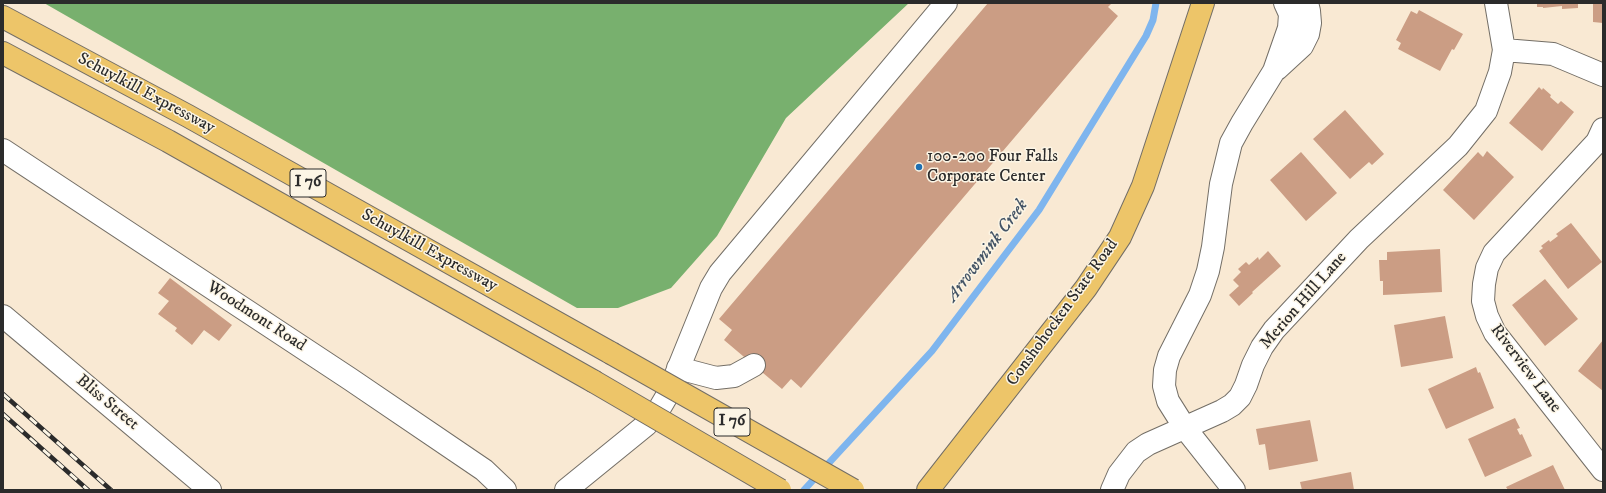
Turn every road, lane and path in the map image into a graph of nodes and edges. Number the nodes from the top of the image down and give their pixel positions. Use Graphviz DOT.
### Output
graph roads {
  1 [pos="946,3"];
  2 [pos="1203,3"];
  3 [pos="1286,3"];
  4 [pos="1307,3"];
  5 [pos="1496,3"];
  6 [pos="3,17"];
  7 [pos="1504,50"];
  8 [pos="3,53"];
  9 [pos="1274,71"];
  10 [pos="1603,75"];
  11 [pos="1603,129"];
  12 [pos="3,150"];
  13 [pos="3,316"];
  14 [pos="754,365"];
  15 [pos="678,368"];
  16 [pos="1185,428"];
  17 [pos="1603,470"];
  18 [pos="210,490"];
  19 [pos="505,490"];
  20 [pos="566,490"];
  21 [pos="780,490"];
  22 [pos="853,490"];
  23 [pos="928,490"];
  24 [pos="1112,490"];
  25 [pos="1234,490"];
  1 -- 15 [label="street"];
  2 -- 23 [label="main road, Conshohocken State Road"];
  3 -- 9 [label="street"];
  4 -- 9 [label="street"];
  5 -- 7 [label="street, Merion Hill Lane"];
  6 -- 22 [label="main road, Schuylkill Expressway / I 76, bridge"];
  7 -- 10 [label="street"];
  7 -- 16 [label="street, Merion Hill Lane"];
  8 -- 21 [label="main road, Schuylkill Expressway / I 76, bridge"];
  9 -- 16 [label="street"];
  11 -- 17 [label="street, Riverview Lane"];
  12 -- 19 [label="street, Woodmont Road"];
  13 -- 18 [label="street, Bliss Street"];
  14 -- 15 [label="street"];
  15 -- 20 [label="street"];
  16 -- 24 [label="street, Merion Hill Lane"];
  16 -- 25 [label="street"];
}
